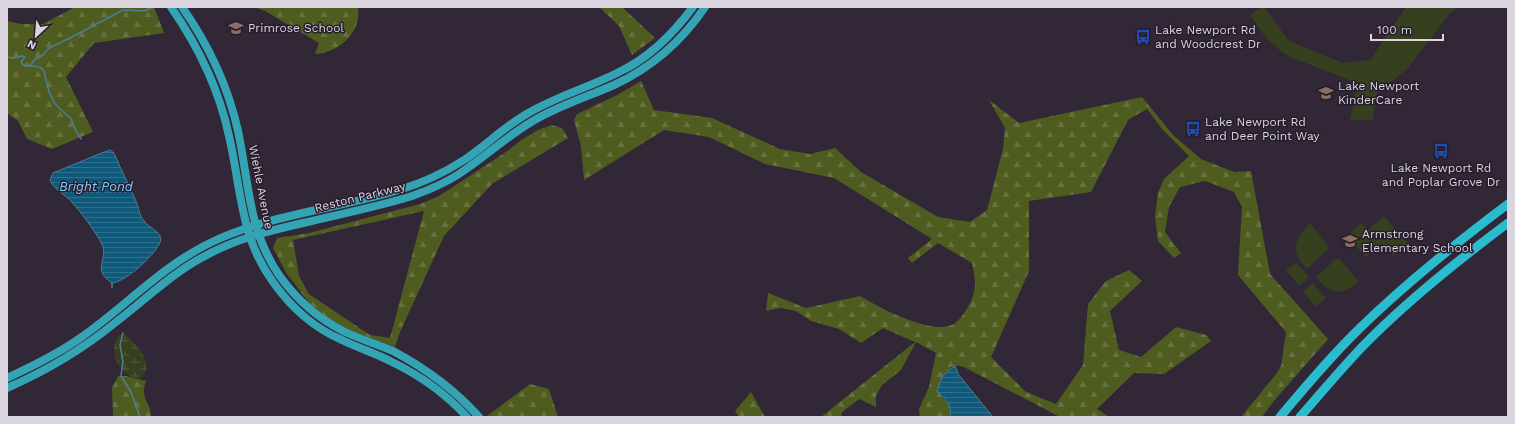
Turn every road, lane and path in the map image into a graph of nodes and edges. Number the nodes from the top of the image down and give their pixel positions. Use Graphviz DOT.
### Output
graph roads {
  1 [pos="171,7"];
  2 [pos="182,7"];
  3 [pos="693,7"];
  4 [pos="704,7"];
  5 [pos="1508,204"];
  6 [pos="1508,223"];
  7 [pos="252,231"];
  8 [pos="7,378"];
  9 [pos="7,388"];
  10 [pos="467,417"];
  11 [pos="479,417"];
  12 [pos="1280,417"];
  13 [pos="1300,417"];
  1 -- 7 [label="main road, Wiehle Avenue"];
  2 -- 7 [label="main road, Wiehle Avenue"];
  3 -- 7 [label="main road, Reston Parkway"];
  4 -- 7 [label="main road, Reston Parkway"];
  5 -- 12 [label="highway"];
  6 -- 13 [label="highway"];
  7 -- 8 [label="main road, Reston Parkway"];
  7 -- 9 [label="main road, Reston Parkway"];
  7 -- 10 [label="main road, Wiehle Avenue"];
  7 -- 11 [label="main road, Wiehle Avenue"];
}
